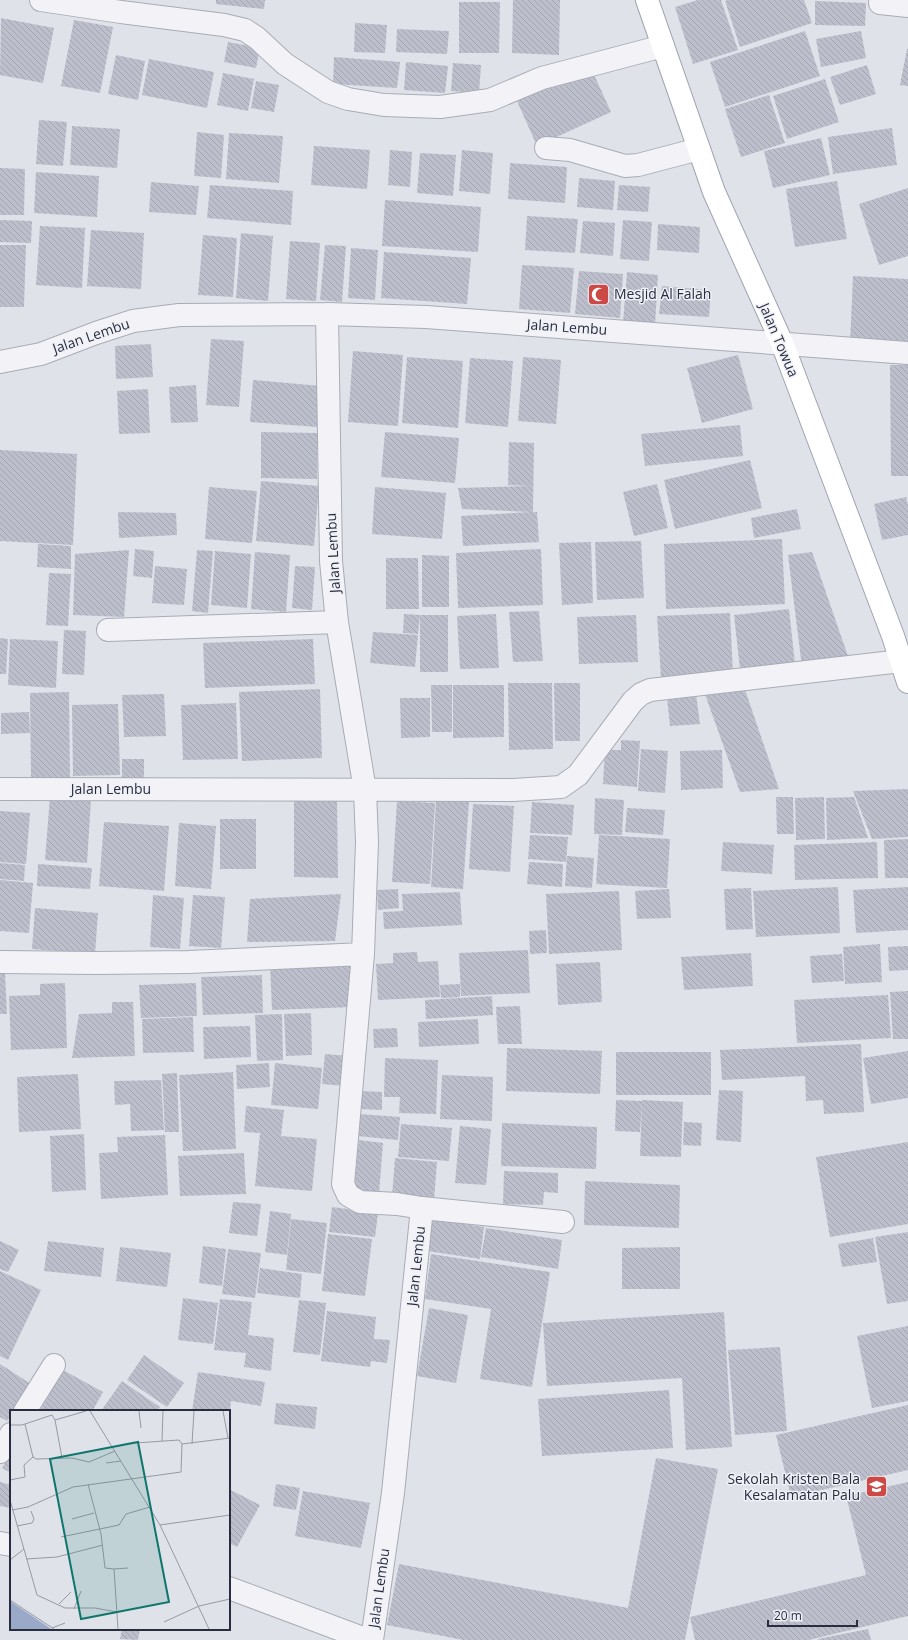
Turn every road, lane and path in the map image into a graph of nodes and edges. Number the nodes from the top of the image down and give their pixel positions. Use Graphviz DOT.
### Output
graph roads {
  1 [pos="41,0"];
  2 [pos="647,0"];
  3 [pos="880,3"];
  4 [pos="121,6"];
  5 [pos="908,6"];
  6 [pos="663,46"];
  7 [pos="546,148"];
  8 [pos="700,149"];
  9 [pos="327,314"];
  10 [pos="782,343"];
  11 [pos="908,353"];
  12 [pos="0,362"];
  13 [pos="337,622"];
  14 [pos="108,630"];
  15 [pos="901,661"];
  16 [pos="908,682"];
  17 [pos="0,789"];
  18 [pos="365,790"];
  19 [pos="363,954"];
  20 [pos="0,962"];
  21 [pos="422,1208"];
  22 [pos="563,1222"];
  23 [pos="54,1364"];
  24 [pos="26,1410"];
  25 [pos="10,1436"];
  26 [pos="0,1452"];
  27 [pos="0,1543"];
  28 [pos="10,1545"];
  29 [pos="230,1588"];
  30 [pos="368,1640"];
  31 [pos="372,1640"];
  1 -- 4 [label="street"];
  2 -- 6 [label="main road, Jalan Towua"];
  3 -- 5 [label="street"];
  4 -- 6 [label="street"];
  6 -- 8 [label="main road, Jalan Towua"];
  7 -- 8 [label="street"];
  8 -- 10 [label="main road, Jalan Towua"];
  9 -- 10 [label="street, Jalan Lembu"];
  9 -- 12 [label="street, Jalan Lembu"];
  9 -- 13 [label="street, Jalan Lembu"];
  10 -- 11 [label="street, Jalan Lembu"];
  10 -- 15 [label="main road, Jalan Towua"];
  13 -- 14 [label="street"];
  13 -- 18 [label="street, Jalan Lembu"];
  15 -- 16 [label="main road, Jalan Towua"];
  15 -- 18 [label="street"];
  17 -- 18 [label="street, Jalan Lembu"];
  18 -- 19 [label="street, Jalan Lembu"];
  19 -- 20 [label="street"];
  19 -- 21 [label="street, Jalan Lembu"];
  21 -- 22 [label="street"];
  21 -- 31 [label="street, Jalan Lembu"];
  23 -- 24 [label="street"];
  25 -- 26 [label="street"];
  27 -- 28 [label="street"];
  29 -- 30 [label="street, Jalan Lembu"];
}
